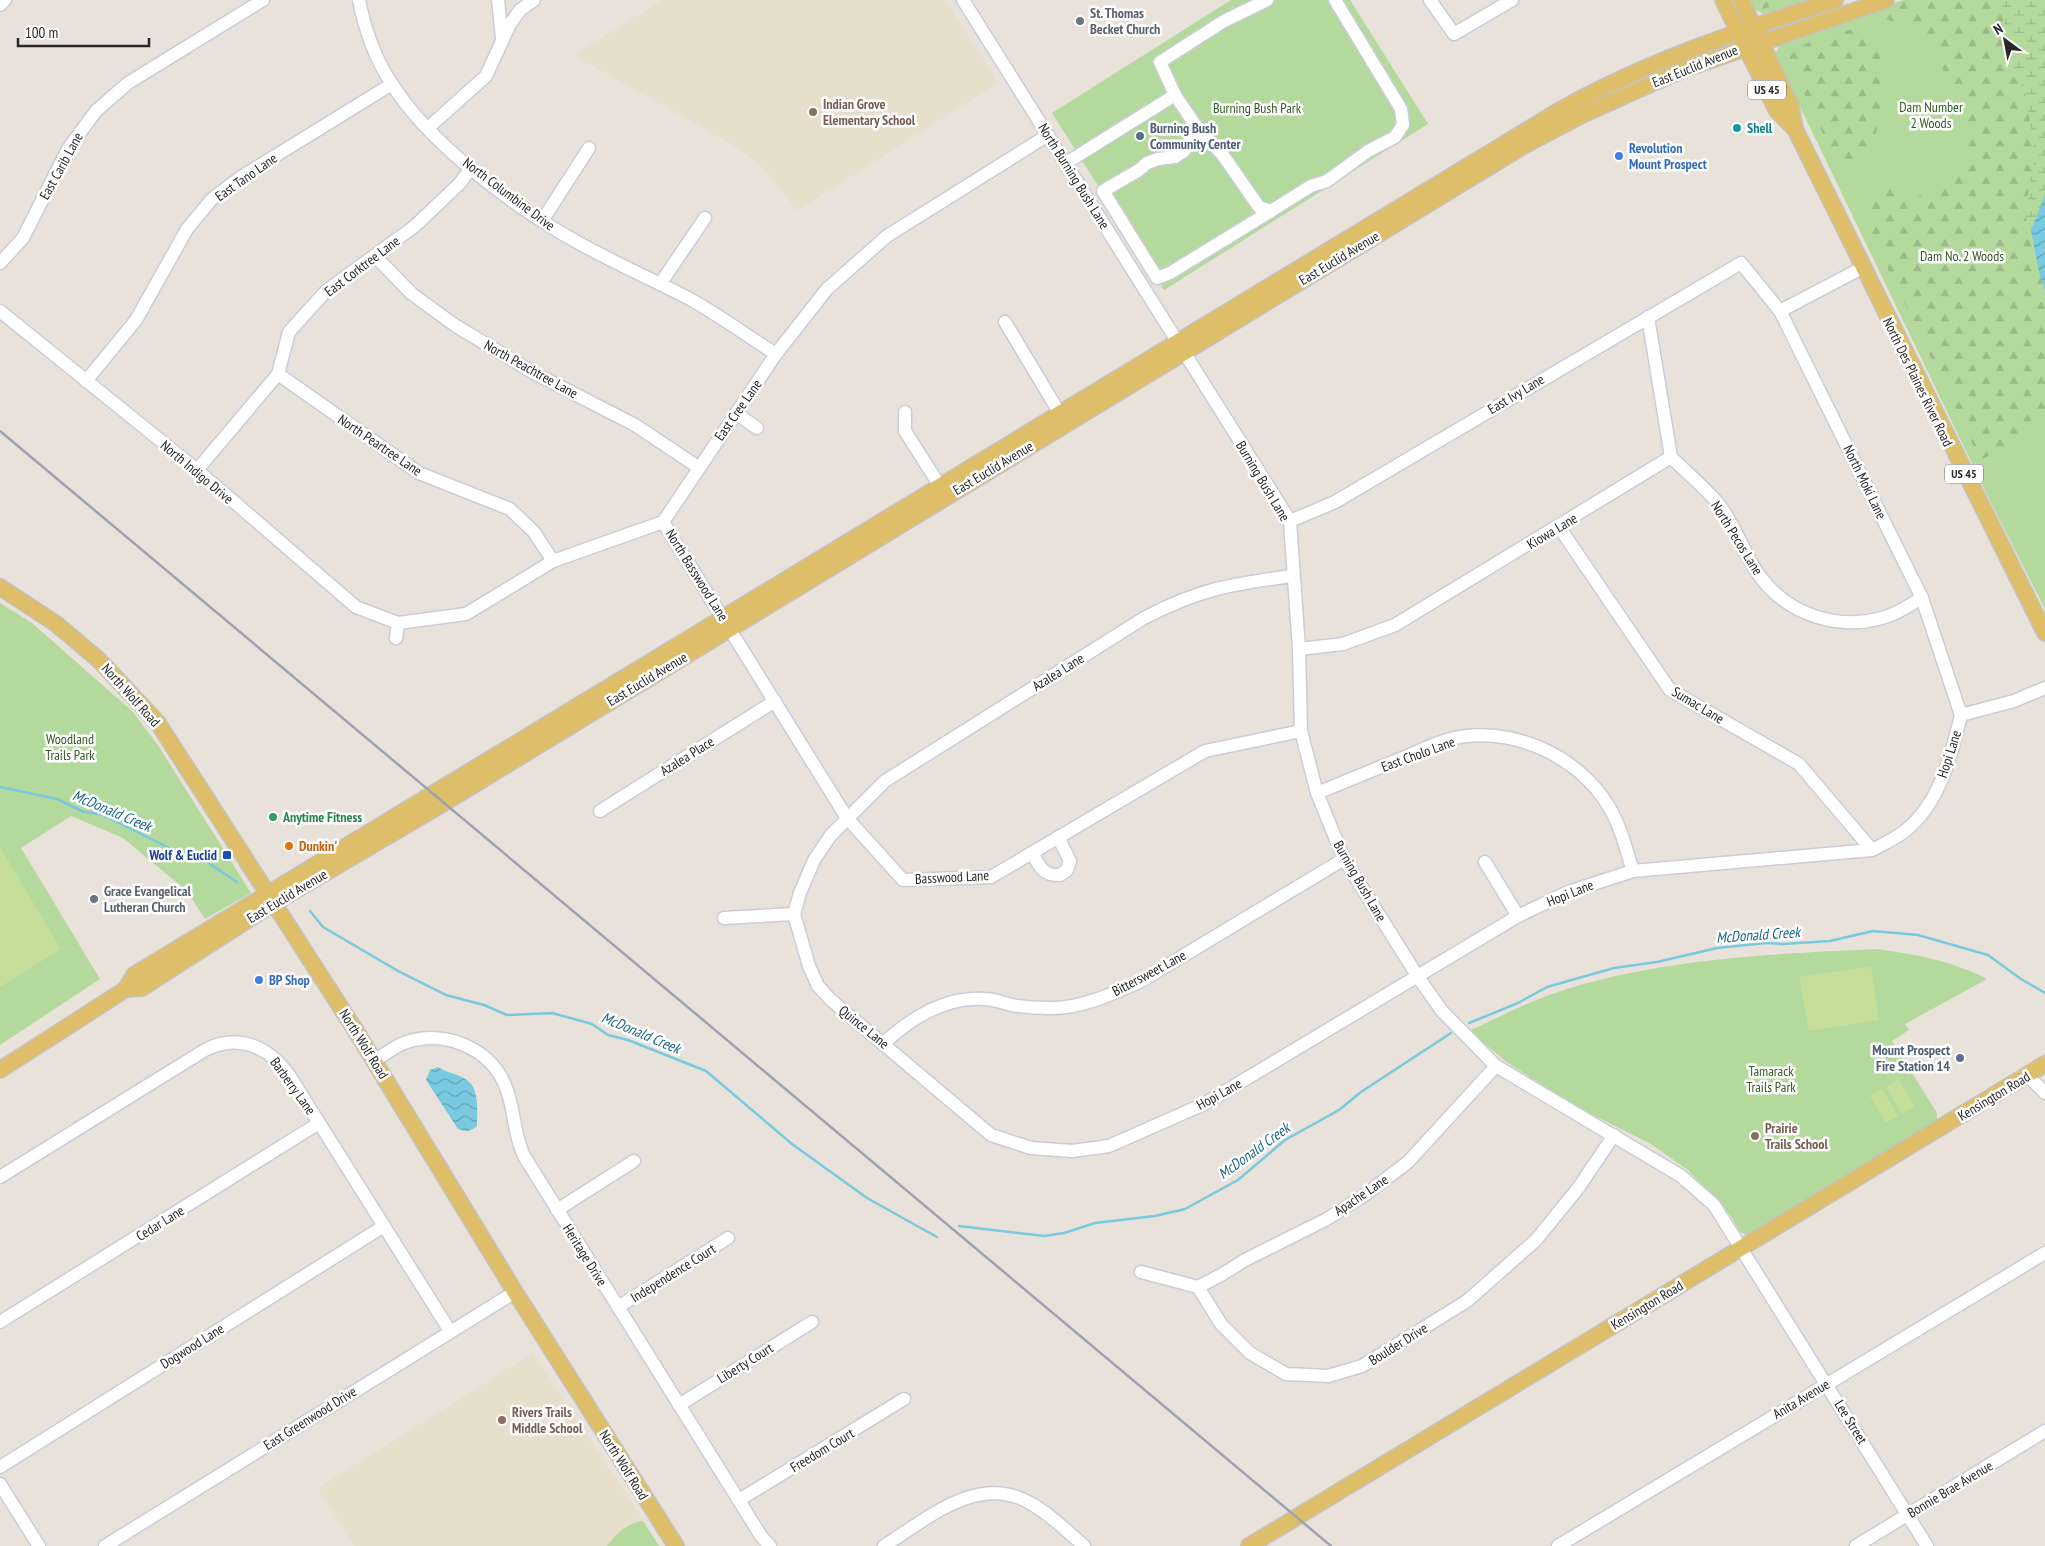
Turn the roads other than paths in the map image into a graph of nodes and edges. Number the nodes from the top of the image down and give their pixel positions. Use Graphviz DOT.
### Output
graph roads {
  1 [pos="5,0"];
  2 [pos="263,0"];
  3 [pos="359,0"];
  4 [pos="534,0"];
  5 [pos="963,0"];
  6 [pos="1267,0"];
  7 [pos="1336,0"];
  8 [pos="1430,0"];
  9 [pos="1512,0"];
  10 [pos="1723,0"];
  11 [pos="1741,0"];
  12 [pos="1834,0"];
  13 [pos="1886,0"];
  14 [pos="499,2"];
  15 [pos="0,5"];
  16 [pos="520,10"];
  17 [pos="1754,26"];
  18 [pos="1738,31"];
  19 [pos="502,38"];
  20 [pos="1760,41"];
  21 [pos="1744,47"];
  22 [pos="392,84"];
  23 [pos="1175,95"];
  24 [pos="428,128"];
  25 [pos="1198,129"];
  26 [pos="1794,129"];
  27 [pos="1048,135"];
  28 [pos="589,148"];
  29 [pos="1066,163"];
  30 [pos="471,168"];
  31 [pos="1271,211"];
  32 [pos="705,218"];
  33 [pos="542,221"];
  34 [pos="375,256"];
  35 [pos="0,263"];
  36 [pos="1741,263"];
  37 [pos="1862,268"];
  38 [pos="660,284"];
  39 [pos="0,311"];
  40 [pos="1780,311"];
  41 [pos="1648,317"];
  42 [pos="1005,322"];
  43 [pos="1181,348"];
  44 [pos="776,354"];
  45 [pos="278,374"];
  46 [pos="86,382"];
  47 [pos="904,412"];
  48 [pos="736,413"];
  49 [pos="1063,419"];
  50 [pos="757,428"];
  51 [pos="1671,457"];
  52 [pos="698,467"];
  53 [pos="197,470"];
  54 [pos="943,492"];
  55 [pos="1290,521"];
  56 [pos="663,522"];
  57 [pos="1559,526"];
  58 [pos="553,561"];
  59 [pos="1292,576"];
  60 [pos="0,587"];
  61 [pos="1922,598"];
  62 [pos="398,623"];
  63 [pos="727,623"];
  64 [pos="2045,633"];
  65 [pos="396,638"];
  66 [pos="1299,649"];
  67 [pos="2045,688"];
  68 [pos="775,701"];
  69 [pos="1961,715"];
  70 [pos="1301,731"];
  71 [pos="1317,793"];
  72 [pos="600,811"];
  73 [pos="847,818"];
  74 [pos="1058,837"];
  75 [pos="1872,850"];
  76 [pos="1032,853"];
  77 [pos="1344,859"];
  78 [pos="1485,862"];
  79 [pos="1633,871"];
  80 [pos="271,898"];
  81 [pos="794,914"];
  82 [pos="1518,916"];
  83 [pos="724,918"];
  84 [pos="1418,977"];
  85 [pos="884,1043"];
  86 [pos="374,1061"];
  87 [pos="2045,1064"];
  88 [pos="1496,1066"];
  89 [pos="0,1070"];
  90 [pos="2027,1075"];
  91 [pos="2045,1093"];
  92 [pos="319,1123"];
  93 [pos="1614,1135"];
  94 [pos="1072,1151"];
  95 [pos="634,1161"];
  96 [pos="0,1177"];
  97 [pos="557,1210"];
  98 [pos="384,1226"];
  99 [pos="728,1238"];
  100 [pos="1742,1248"];
  101 [pos="2045,1254"];
  102 [pos="1141,1272"];
  103 [pos="1198,1287"];
  104 [pos="515,1292"];
  105 [pos="618,1307"];
  106 [pos="0,1322"];
  107 [pos="812,1322"];
  108 [pos="450,1331"];
  109 [pos="1827,1384"];
  110 [pos="904,1399"];
  111 [pos="678,1405"];
  112 [pos="2045,1431"];
  113 [pos="0,1467"];
  114 [pos="0,1484"];
  115 [pos="739,1500"];
  116 [pos="1908,1514"];
  117 [pos="39,1546"];
  118 [pos="105,1546"];
  119 [pos="676,1546"];
  120 [pos="770,1546"];
  121 [pos="884,1546"];
  122 [pos="1084,1546"];
  123 [pos="1249,1546"];
  124 [pos="1558,1546"];
  125 [pos="1856,1546"];
  126 [pos="1927,1546"];
  1 -- 15 [label="street"];
  2 -- 35 [label="street, East Carib Lane"];
  3 -- 22 [label="street, North Columbine Drive"];
  4 -- 16 [label="street"];
  5 -- 27 [label="street, North Burning Bush Lane"];
  6 -- 23 [label="street"];
  7 -- 31 [label="street"];
  8 -- 9 [label="street"];
  10 -- 18 [label="main road, North Des Plaines River Road / US 45"];
  11 -- 17 [label="main road, North Des Plaines River Road / US 45"];
  12 -- 17 [label="main road, East Euclid Avenue"];
  13 -- 20 [label="main road, East Euclid Avenue"];
  14 -- 16 [label="street"];
  14 -- 19 [label="street"];
  16 -- 19 [label="street"];
  17 -- 18 [label="main road, East Euclid Avenue"];
  17 -- 20 [label="main road, North Des Plaines River Road / US 45"];
  18 -- 21 [label="main road, North Des Plaines River Road / US 45"];
  18 -- 43 [label="main road, East Euclid Avenue"];
  19 -- 24 [label="street"];
  20 -- 21 [label="main road, East Euclid Avenue"];
  20 -- 26 [label="main road, North Des Plaines River Road / US 45"];
  21 -- 26 [label="main road, North Des Plaines River Road / US 45"];
  21 -- 43 [label="main road, East Euclid Avenue"];
  22 -- 24 [label="street, North Columbine Drive"];
  22 -- 46 [label="street, East Tano Lane"];
  23 -- 25 [label="street"];
  23 -- 29 [label="street"];
  24 -- 30 [label="street, North Columbine Drive"];
  25 -- 31 [label="street"];
  25 -- 31 [label="street"];
  26 -- 37 [label="main road, North Des Plaines River Road / US 45"];
  27 -- 29 [label="street, North Burning Bush Lane"];
  27 -- 44 [label="street, East Cree Lane"];
  28 -- 33 [label="street"];
  29 -- 43 [label="street, North Burning Bush Lane"];
  30 -- 33 [label="street, North Columbine Drive"];
  30 -- 34 [label="street, East Corktree Lane"];
  32 -- 38 [label="street"];
  33 -- 38 [label="street, North Columbine Drive"];
  34 -- 45 [label="street, East Corktree Lane"];
  34 -- 52 [label="street, North Peachtree Lane"];
  36 -- 40 [label="street, North Moki Lane"];
  36 -- 41 [label="street, East Ivy Lane"];
  37 -- 40 [label="street"];
  37 -- 64 [label="main road, North Des Plaines River Road / US 45"];
  38 -- 44 [label="street, North Columbine Drive"];
  39 -- 46 [label="street, North Indigo Drive"];
  40 -- 61 [label="street, North Moki Lane"];
  41 -- 51 [label="street"];
  41 -- 55 [label="street, East Ivy Lane"];
  42 -- 49 [label="street"];
  43 -- 49 [label="main road, East Euclid Avenue"];
  43 -- 55 [label="street, Burning Bush Lane"];
  44 -- 48 [label="street, East Cree Lane"];
  45 -- 53 [label="street, East Corktree Lane"];
  45 -- 58 [label="street, North Peartree Lane"];
  46 -- 53 [label="street, North Indigo Drive"];
  47 -- 54 [label="street"];
  48 -- 50 [label="street"];
  48 -- 52 [label="street, East Cree Lane"];
  49 -- 54 [label="main road, East Euclid Avenue"];
  51 -- 57 [label="street, Kiowa Lane"];
  51 -- 61 [label="street, North Pecos Lane"];
  52 -- 56 [label="street, East Cree Lane"];
  53 -- 62 [label="street, North Indigo Drive"];
  54 -- 63 [label="main road, East Euclid Avenue"];
  55 -- 59 [label="street, Burning Bush Lane"];
  56 -- 58 [label="street"];
  56 -- 63 [label="street, North Basswood Lane"];
  57 -- 66 [label="street, Kiowa Lane"];
  57 -- 75 [label="street, Sumac Lane"];
  58 -- 62 [label="street"];
  59 -- 66 [label="street, Burning Bush Lane"];
  59 -- 73 [label="street, Azalea Lane"];
  60 -- 80 [label="main road, North Wolf Road"];
  61 -- 69 [label="street, North Moki Lane"];
  62 -- 65 [label="street"];
  63 -- 68 [label="street, Basswood Lane"];
  63 -- 80 [label="main road, East Euclid Avenue"];
  66 -- 70 [label="street, Burning Bush Lane"];
  67 -- 69 [label="street, Hopi Lane"];
  68 -- 72 [label="street, Azalea Place"];
  68 -- 73 [label="street, Basswood Lane"];
  69 -- 75 [label="street, Hopi Lane"];
  70 -- 71 [label="street, Burning Bush Lane"];
  70 -- 74 [label="street, Basswood Lane"];
  71 -- 77 [label="street, Burning Bush Lane"];
  71 -- 79 [label="street, East Cholo Lane"];
  73 -- 76 [label="street, Basswood Lane"];
  73 -- 81 [label="street"];
  74 -- 76 [label="street, Basswood Lane"];
  74 -- 76 [label="street"];
  75 -- 79 [label="street, Hopi Lane"];
  77 -- 84 [label="street, Burning Bush Lane"];
  77 -- 85 [label="street, Bittersweet Lane"];
  78 -- 82 [label="street"];
  79 -- 82 [label="street, Hopi Lane"];
  80 -- 86 [label="main road, North Wolf Road"];
  80 -- 89 [label="main road, East Euclid Avenue"];
  81 -- 83 [label="street"];
  81 -- 85 [label="street, Quince Lane"];
  82 -- 84 [label="street, Hopi Lane"];
  84 -- 88 [label="street, Burning Bush Lane"];
  84 -- 94 [label="street, Hopi Lane"];
  85 -- 94 [label="street, Quince Lane"];
  86 -- 97 [label="street, Heritage Drive"];
  86 -- 104 [label="main road, North Wolf Road"];
  87 -- 90 [label="main road, Kensington Road"];
  88 -- 93 [label="street, Burning Bush Lane"];
  88 -- 103 [label="street, Apache Lane"];
  90 -- 91 [label="street"];
  90 -- 100 [label="main road, Kensington Road"];
  92 -- 96 [label="street, Barberry Lane"];
  92 -- 98 [label="street, Barberry Lane"];
  92 -- 106 [label="street, Cedar Lane"];
  93 -- 100 [label="street, Burning Bush Lane"];
  93 -- 103 [label="street, Boulder Drive"];
  95 -- 97 [label="street"];
  97 -- 105 [label="street, Heritage Drive"];
  98 -- 108 [label="street, Barberry Lane"];
  98 -- 113 [label="street, Dogwood Lane"];
  99 -- 105 [label="street, Independence Court"];
  100 -- 109 [label="street, Lee Street"];
  100 -- 123 [label="main road, Kensington Road"];
  101 -- 109 [label="street, Anita Avenue"];
  102 -- 103 [label="street"];
  104 -- 108 [label="street, East Greenwood Drive"];
  104 -- 119 [label="main road, North Wolf Road"];
  105 -- 111 [label="street, Heritage Drive"];
  107 -- 111 [label="street, Liberty Court"];
  108 -- 118 [label="street, East Greenwood Drive"];
  109 -- 116 [label="street, Lee Street"];
  109 -- 124 [label="street, Anita Avenue"];
  110 -- 115 [label="street, Freedom Court"];
  111 -- 115 [label="street, Heritage Drive"];
  112 -- 116 [label="street, Bonnie Brae Avenue"];
  114 -- 117 [label="street"];
  115 -- 120 [label="street, Heritage Drive"];
  116 -- 125 [label="street, Bonnie Brae Avenue"];
  116 -- 126 [label="street, Lee Street"];
  121 -- 122 [label="street"];
}
